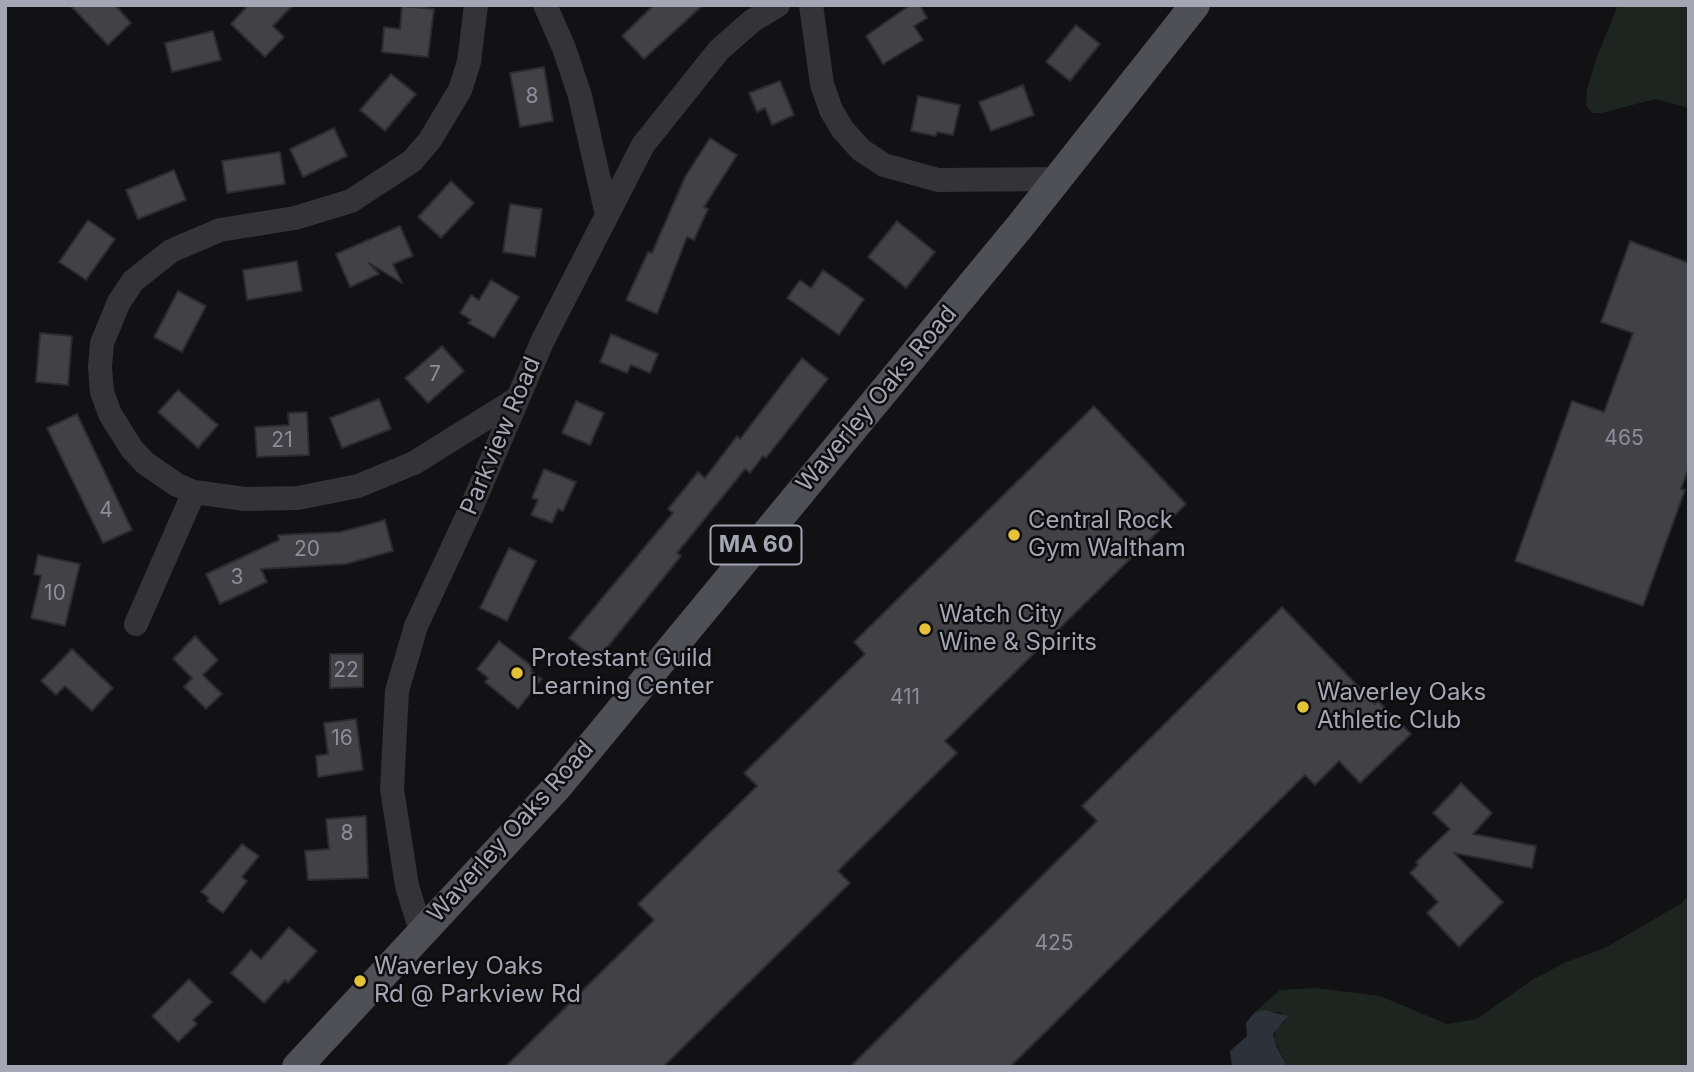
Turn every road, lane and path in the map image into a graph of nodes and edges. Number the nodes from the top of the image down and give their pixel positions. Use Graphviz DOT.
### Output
graph roads {
  1 [pos="476,5"];
  2 [pos="545,5"];
  3 [pos="778,5"];
  4 [pos="811,5"];
  5 [pos="1195,5"];
  6 [pos="1058,179"];
  7 [pos="607,215"];
  8 [pos="515,400"];
  9 [pos="194,492"];
  10 [pos="136,624"];
  11 [pos="421,932"];
  12 [pos="297,1067"];
  1 -- 9 [label="street"];
  2 -- 7 [label="street"];
  3 -- 7 [label="street, Parkview Road"];
  4 -- 6 [label="street"];
  5 -- 6 [label="main road, Waverley Oaks Road / MA 60"];
  6 -- 11 [label="main road, Waverley Oaks Road / MA 60"];
  7 -- 8 [label="street, Parkview Road"];
  8 -- 9 [label="street"];
  8 -- 11 [label="street, Parkview Road"];
  9 -- 10 [label="street"];
  11 -- 12 [label="main road, Waverley Oaks Road / MA 60"];
}
